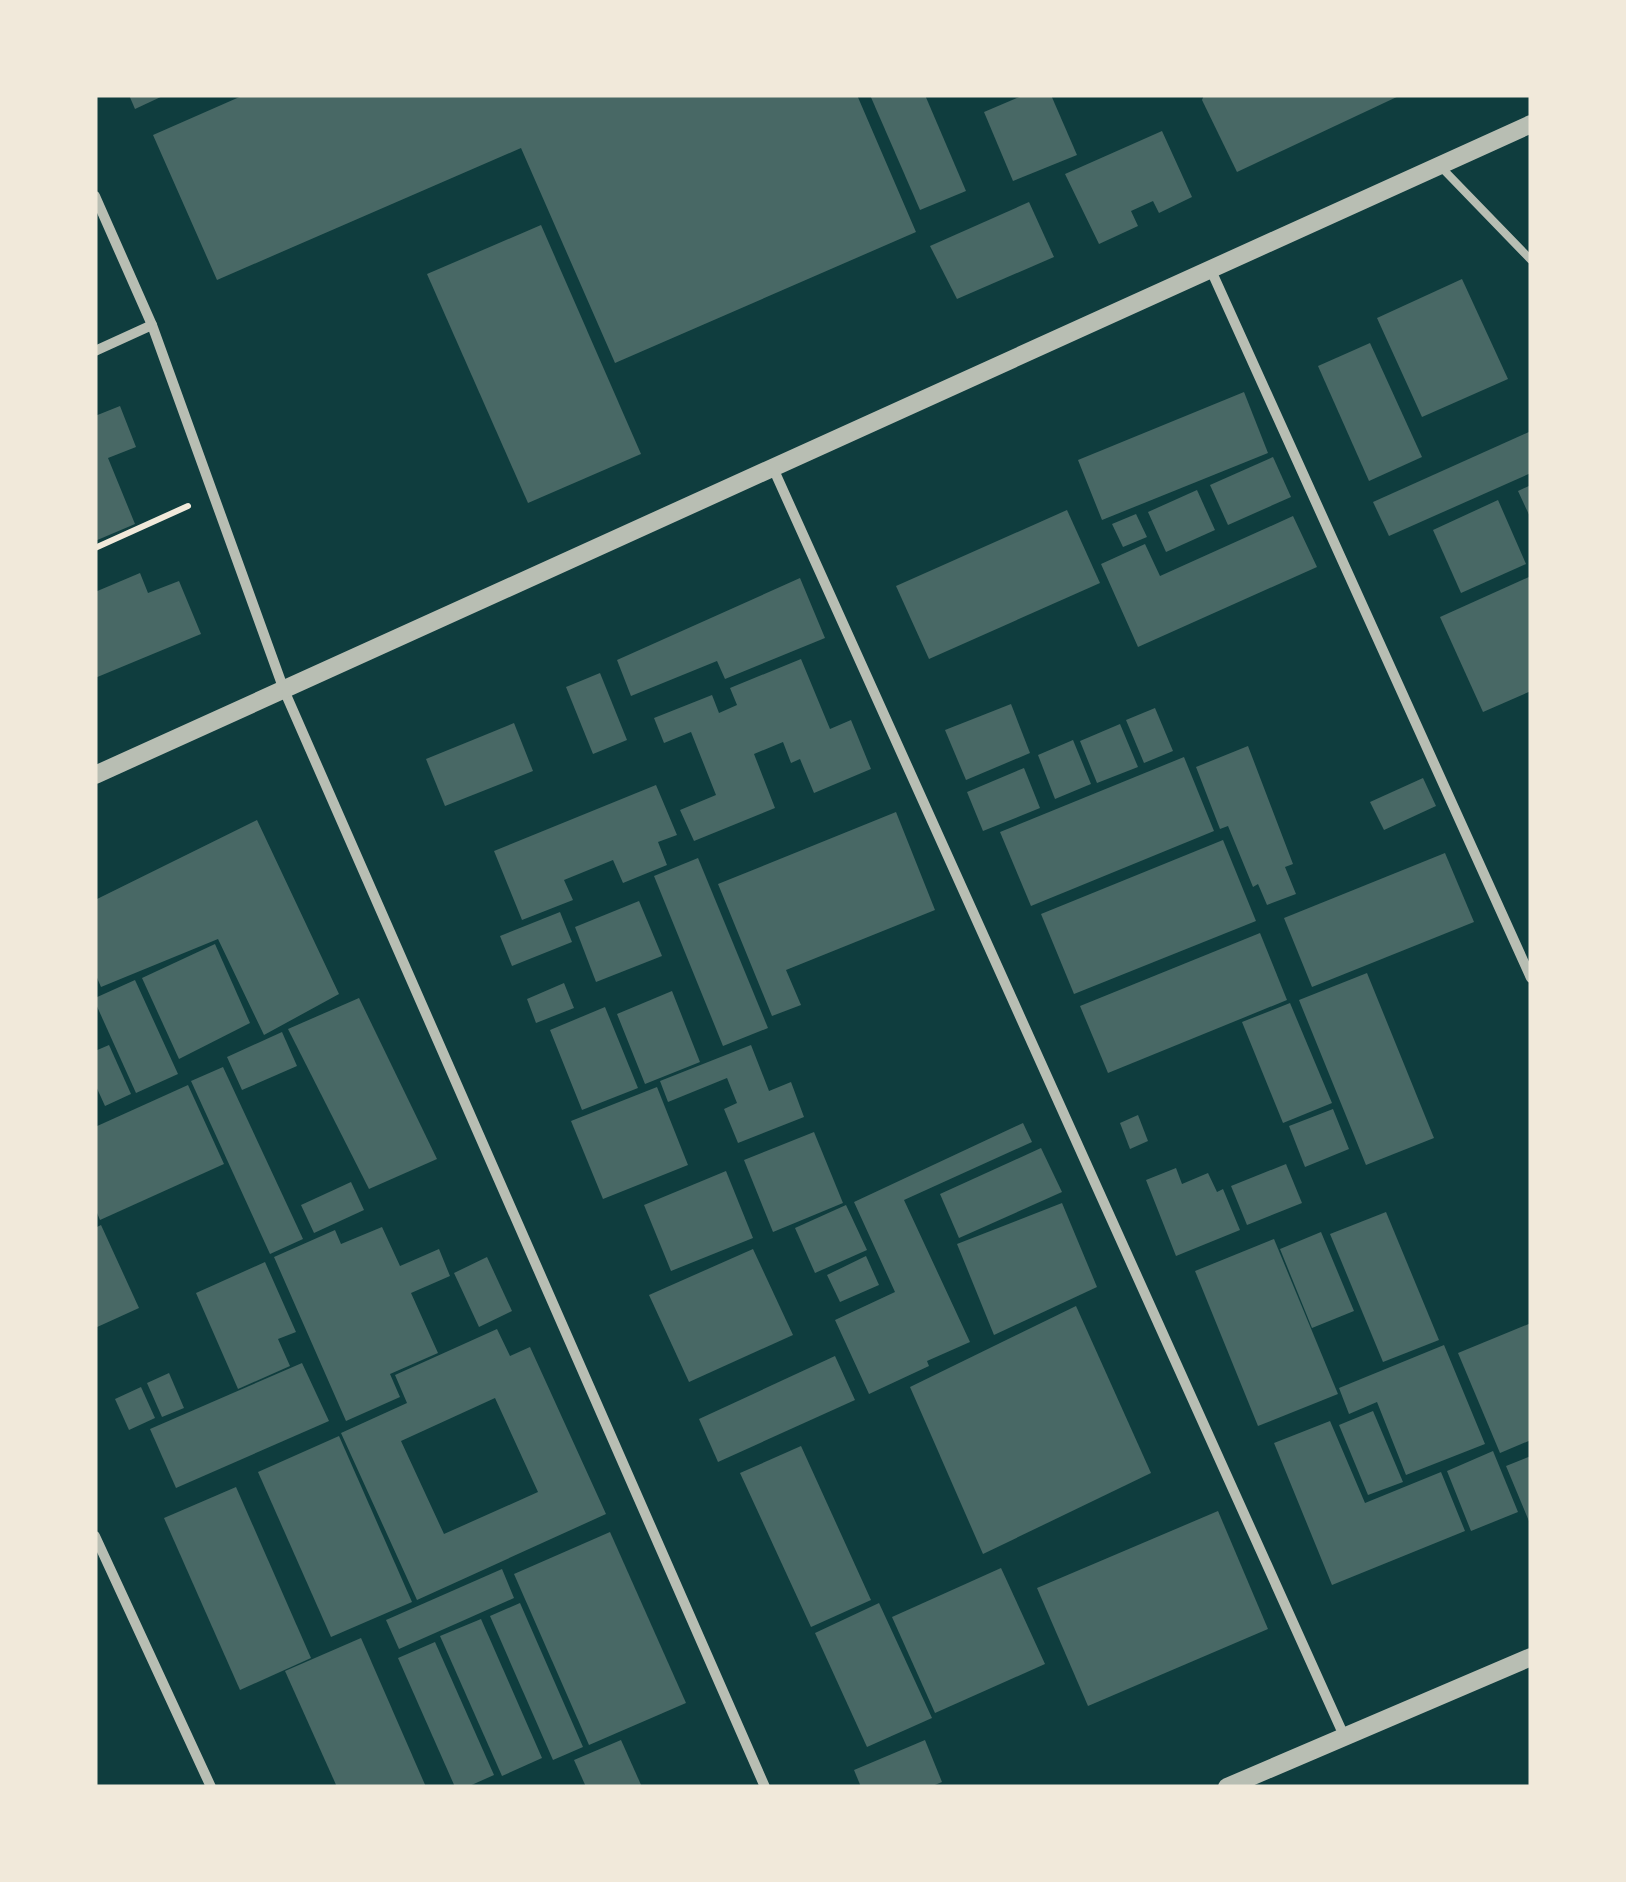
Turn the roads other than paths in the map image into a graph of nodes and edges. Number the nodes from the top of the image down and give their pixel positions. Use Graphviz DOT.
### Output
graph roads {
  1 [pos="1531,124"];
  2 [pos="1440,165"];
  3 [pos="95,196"];
  4 [pos="1531,260"];
  5 [pos="1210,268"];
  6 [pos="152,325"];
  7 [pos="95,350"];
  8 [pos="773,468"];
  9 [pos="284,690"];
  10 [pos="95,775"];
  11 [pos="1531,978"];
  12 [pos="95,1536"];
  13 [pos="1531,1658"];
  14 [pos="1345,1738"];
  15 [pos="211,1787"];
  16 [pos="766,1787"];
  17 [pos="1228,1787"];
  1 -- 2 [label="street"];
  2 -- 4 [label="lane"];
  2 -- 5 [label="street"];
  3 -- 6 [label="street"];
  5 -- 8 [label="street"];
  5 -- 11 [label="street"];
  6 -- 7 [label="street"];
  6 -- 9 [label="street"];
  8 -- 9 [label="street"];
  8 -- 14 [label="street"];
  9 -- 10 [label="street"];
  9 -- 16 [label="street"];
  12 -- 15 [label="street"];
  13 -- 14 [label="street"];
  14 -- 17 [label="street"];
}
